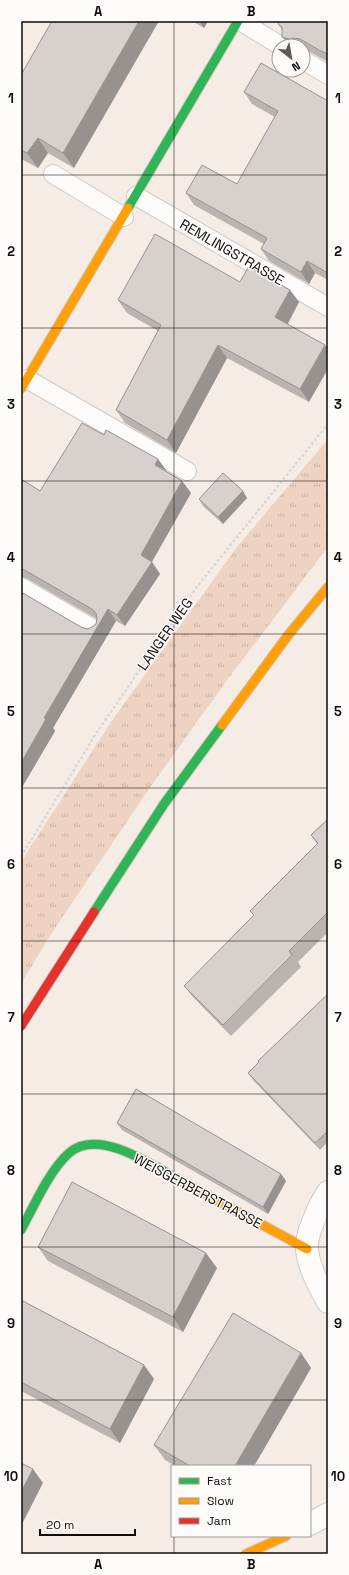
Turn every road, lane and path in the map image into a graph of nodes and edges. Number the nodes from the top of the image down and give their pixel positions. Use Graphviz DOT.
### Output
graph roads {
  1 [pos="239,21"];
  2 [pos="271,40"];
  3 [pos="311,65"];
  4 [pos="328,75"];
  5 [pos="53,174"];
  6 [pos="136,196"];
  7 [pos="124,217"];
  8 [pos="328,308"];
  9 [pos="24,384"];
  10 [pos="328,424"];
  11 [pos="187,471"];
  12 [pos="21,587"];
  13 [pos="328,587"];
  14 [pos="95,630"];
  15 [pos="21,857"];
  16 [pos="21,1026"];
  17 [pos="328,1192"];
  18 [pos="21,1230"];
  19 [pos="306,1249"];
  20 [pos="328,1302"];
  21 [pos="328,1514"];
  22 [pos="311,1523"];
  23 [pos="284,1537"];
  24 [pos="246,1554"];
  1 -- 2 [label="lane"];
  1 -- 6 [label="street"];
  3 -- 4 [label="lane"];
  5 -- 7 [label="lane"];
  6 -- 7 [label="street"];
  6 -- 8 [label="lane, REMLINGSTRASSE"];
  7 -- 9 [label="street"];
  9 -- 11 [label="lane"];
  10 -- 15 [label="path, LANGER WEG"];
  12 -- 14 [label="lane"];
  13 -- 16 [label="street"];
  17 -- 19 [label="street"];
  18 -- 19 [label="street, WEISGERBERSTRASSE"];
  19 -- 20 [label="street"];
  21 -- 22 [label="street"];
  23 -- 24 [label="street"];
}
